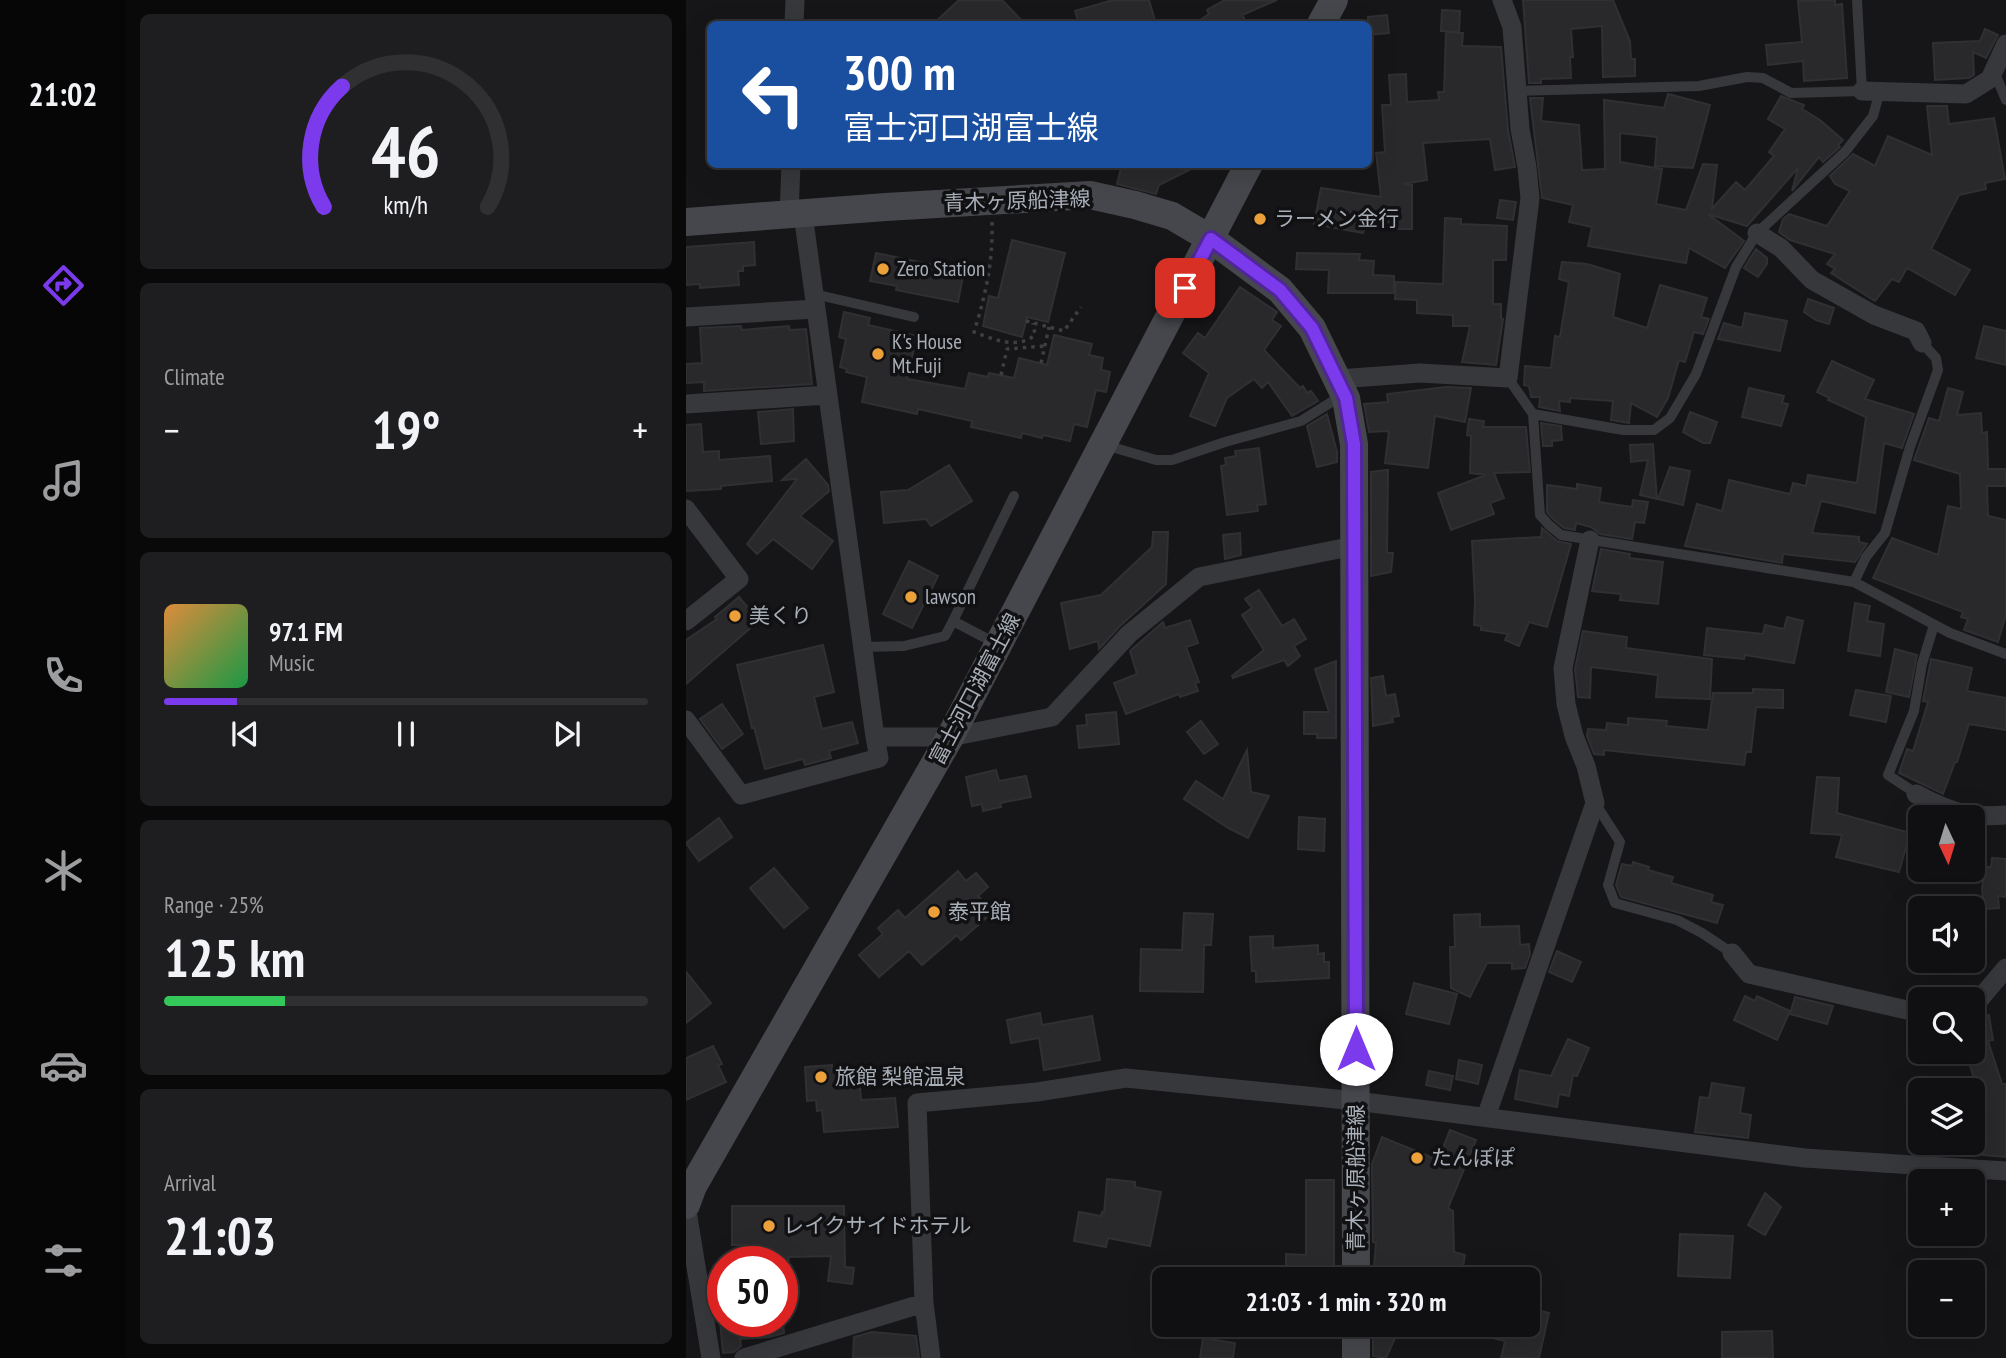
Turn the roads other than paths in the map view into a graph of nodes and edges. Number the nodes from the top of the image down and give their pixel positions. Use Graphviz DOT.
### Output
graph roads {
  1 [pos="795,0"];
  2 [pos="1334,0"];
  3 [pos="1502,0"];
  4 [pos="1857,0"];
  5 [pos="794,21"];
  6 [pos="1323,21"];
  7 [pos="2006,44"];
  8 [pos="1994,70"];
  9 [pos="1518,91"];
  10 [pos="1871,91"];
  11 [pos="2006,100"];
  12 [pos="790,168"];
  13 [pos="1247,168"];
  14 [pos="796,214"];
  15 [pos="686,222"];
  16 [pos="1757,233"];
  17 [pos="1211,239"];
  18 [pos="814,301"];
  19 [pos="686,317"];
  20 [pos="914,317"];
  21 [pos="1922,343"];
  22 [pos="1508,378"];
  23 [pos="1341,387"];
  24 [pos="827,396"];
  25 [pos="686,404"];
  26 [pos="1532,414"];
  27 [pos="1103,444"];
  28 [pos="1014,496"];
  29 [pos="686,509"];
  30 [pos="1590,540"];
  31 [pos="1354,546"];
  32 [pos="1854,582"];
  33 [pos="686,621"];
  34 [pos="953,621"];
  35 [pos="1934,625"];
  36 [pos="998,645"];
  37 [pos="862,647"];
  38 [pos="2006,654"];
  39 [pos="686,720"];
  40 [pos="875,737"];
  41 [pos="950,737"];
  42 [pos="1918,795"];
  43 [pos="1595,803"];
  44 [pos="2006,815"];
  45 [pos="1732,953"];
  46 [pos="2006,968"];
  47 [pos="1985,993"];
  48 [pos="1908,1010"];
  49 [pos="1356,1101"];
  50 [pos="1486,1117"];
  51 [pos="2006,1171"];
  52 [pos="686,1205"];
  53 [pos="1356,1267"];
  54 [pos="924,1303"];
  55 [pos="1356,1337"];
  56 [pos="712,1358"];
  57 [pos="744,1358"];
  58 [pos="931,1358"];
  59 [pos="1356,1358"];
  1 -- 5 [label="street"];
  2 -- 6 [label="main road"];
  3 -- 9 [label="street"];
  4 -- 10 [label="lane"];
  7 -- 8 [label="street"];
  8 -- 10 [label="street"];
  8 -- 11 [label="lane"];
  9 -- 10 [label="lane"];
  9 -- 22 [label="street"];
  10 -- 16 [label="lane"];
  12 -- 14 [label="street"];
  13 -- 17 [label="main road, 富士河口湖富士線"];
  14 -- 15 [label="main road, 青木ヶ原船津線"];
  14 -- 17 [label="main road, 青木ヶ原船津線"];
  14 -- 18 [label="street"];
  16 -- 21 [label="street"];
  16 -- 26 [label="lane"];
  17 -- 23 [label="main road, 青木ヶ原船津線"];
  17 -- 27 [label="main road, 富士河口湖富士線"];
  18 -- 19 [label="street"];
  18 -- 20 [label="lane"];
  18 -- 24 [label="street"];
  21 -- 32 [label="lane"];
  22 -- 23 [label="street"];
  22 -- 26 [label="lane"];
  23 -- 27 [label="lane"];
  23 -- 31 [label="main road, 青木ヶ原船津線"];
  24 -- 25 [label="street"];
  24 -- 37 [label="street"];
  26 -- 30 [label="lane"];
  27 -- 36 [label="main road, 富士河口湖富士線"];
  28 -- 34 [label="lane"];
  29 -- 33 [label="street"];
  30 -- 32 [label="lane"];
  30 -- 43 [label="street"];
  31 -- 41 [label="street"];
  31 -- 49 [label="main road, 青木ヶ原船津線"];
  32 -- 35 [label="lane"];
  34 -- 36 [label="lane"];
  34 -- 37 [label="lane"];
  35 -- 38 [label="lane"];
  35 -- 42 [label="lane"];
  36 -- 41 [label="main road, 富士河口湖富士線"];
  37 -- 40 [label="street"];
  39 -- 40 [label="street"];
  40 -- 41 [label="street"];
  41 -- 52 [label="main road, 富士河口湖富士線"];
  42 -- 44 [label="street"];
  43 -- 45 [label="lane"];
  43 -- 50 [label="street"];
  45 -- 48 [label="street"];
  46 -- 47 [label="street"];
  49 -- 50 [label="street"];
  49 -- 53 [label="main road, 青木ヶ原船津線"];
  49 -- 54 [label="street"];
  50 -- 51 [label="street"];
  52 -- 56 [label="street"];
  54 -- 57 [label="street"];
  54 -- 58 [label="street"];
  55 -- 59 [label="main road"];
}
